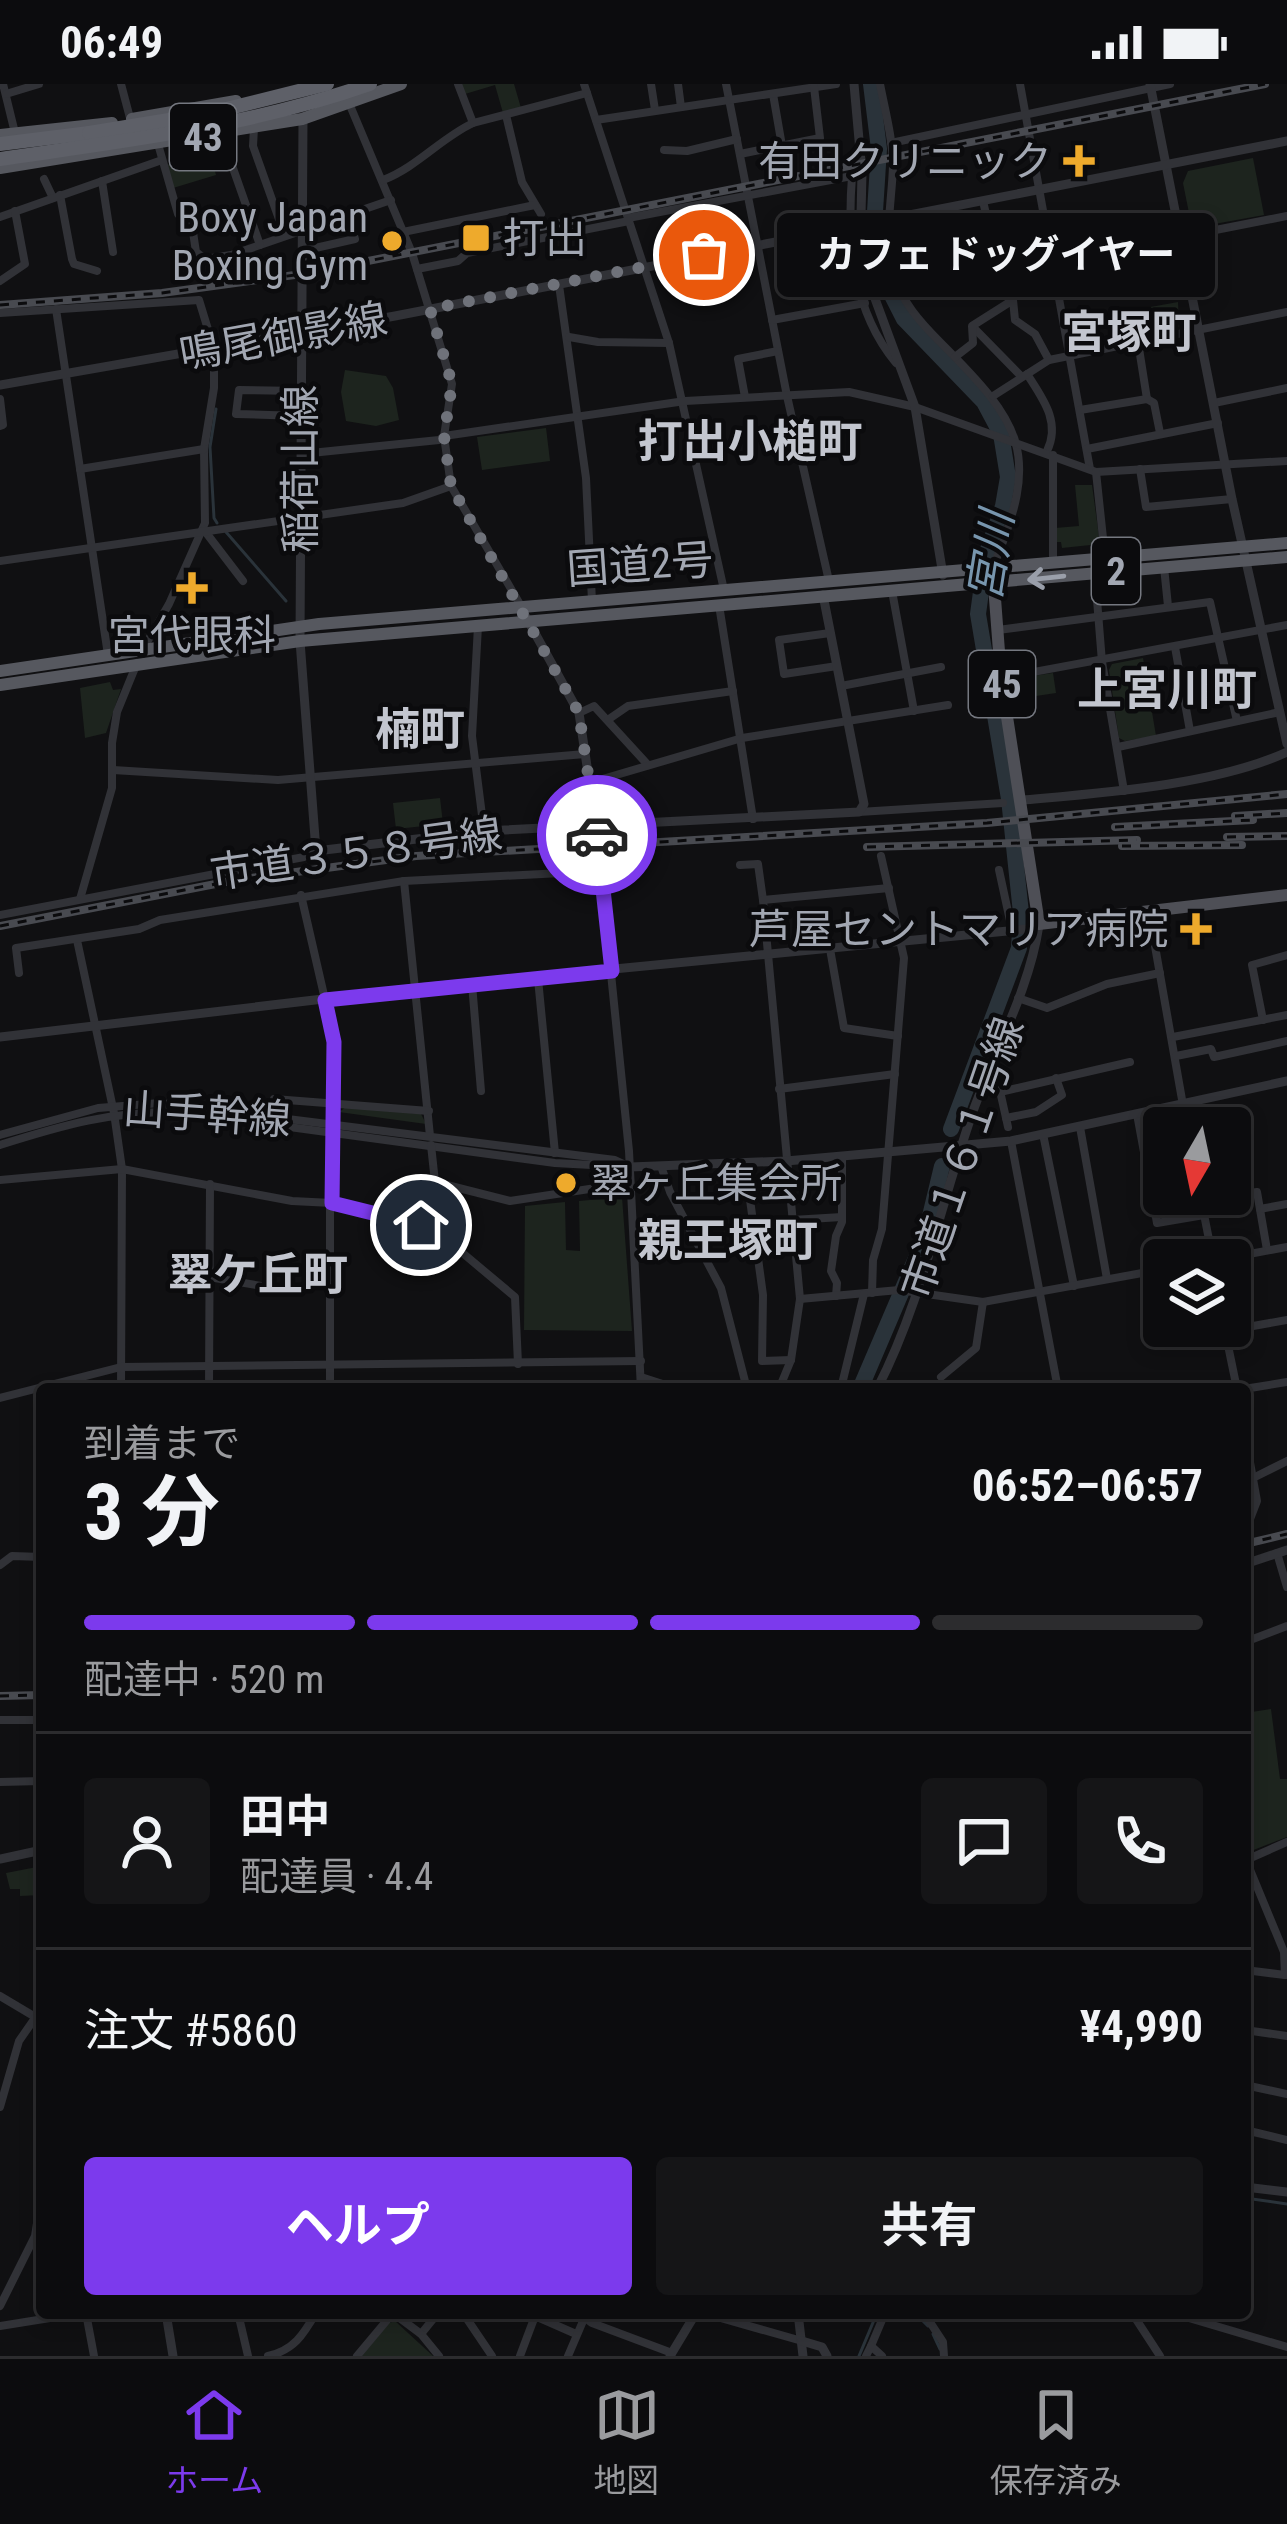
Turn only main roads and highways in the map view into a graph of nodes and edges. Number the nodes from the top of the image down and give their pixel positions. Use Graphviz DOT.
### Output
graph roads {
  1 [pos="303,84"];
  2 [pos="327,84"];
  3 [pos="370,84"];
  4 [pos="401,84"];
  5 [pos="0,134"];
  6 [pos="0,144"];
  7 [pos="0,159"];
  8 [pos="0,168"];
  9 [pos="1287,543"];
  10 [pos="1245,554"];
  11 [pos="1287,557"];
  12 [pos="986,567"];
  13 [pos="983,584"];
  14 [pos="826,588"];
  15 [pos="722,598"];
  16 [pos="300,634"];
  17 [pos="0,671"];
  18 [pos="0,685"];
  19 [pos="1287,895"];
  1 -- 5 [label="highway, 43"];
  2 -- 6 [label="highway, bridge"];
  3 -- 7 [label="highway, bridge"];
  4 -- 8 [label="highway, 43"];
  9 -- 10 [label="highway, 国道2号 / 2"];
  10 -- 11 [label="highway, 国道2号 / 2"];
  10 -- 12 [label="highway, 国道2号 / 2"];
  10 -- 13 [label="highway, 国道2号 / 2, one-way"];
  12 -- 13 [label="main road, 45"];
  12 -- 14 [label="highway, 国道2号 / 2"];
  13 -- 14 [label="highway, 国道2号 / 2"];
  13 -- 19 [label="main road, 45"];
  14 -- 15 [label="highway, 国道2号 / 2"];
  15 -- 16 [label="highway, 国道2号 / 2"];
  15 -- 16 [label="highway, 国道2号 / 2"];
  16 -- 17 [label="highway, 国道2号 / 2"];
  16 -- 18 [label="highway, 国道2号 / 2"];
}
